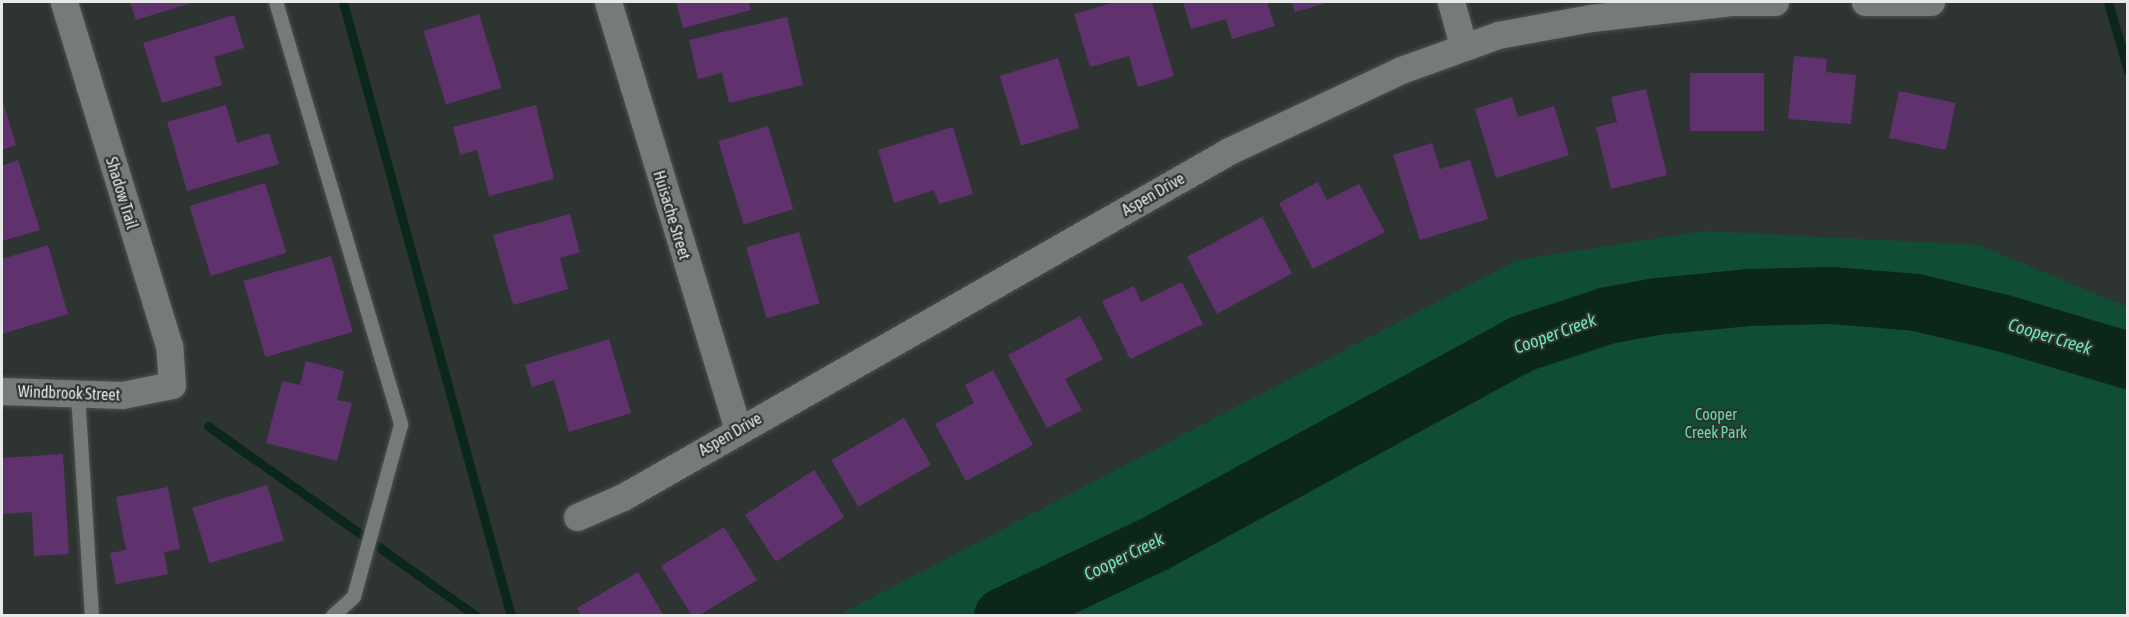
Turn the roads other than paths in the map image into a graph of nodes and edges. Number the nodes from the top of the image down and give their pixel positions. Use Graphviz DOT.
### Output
graph roads {
  1 [pos="63,2"];
  2 [pos="276,2"];
  3 [pos="608,2"];
  4 [pos="1451,2"];
  5 [pos="1775,2"];
  6 [pos="1865,2"];
  7 [pos="1931,2"];
  8 [pos="1463,45"];
  9 [pos="172,385"];
  10 [pos="2,391"];
  11 [pos="78,394"];
  12 [pos="738,429"];
  13 [pos="577,517"];
  14 [pos="92,615"];
  15 [pos="333,615"];
  1 -- 9 [label="street, Shadow Trail"];
  2 -- 15 [label="lane"];
  3 -- 12 [label="street, Huisache Street"];
  4 -- 8 [label="street"];
  5 -- 8 [label="street, Aspen Drive"];
  6 -- 7 [label="street"];
  8 -- 12 [label="street, Aspen Drive"];
  9 -- 11 [label="street, Windbrook Street"];
  10 -- 11 [label="street, Windbrook Street"];
  11 -- 14 [label="lane"];
  12 -- 13 [label="street, Aspen Drive"];
}
